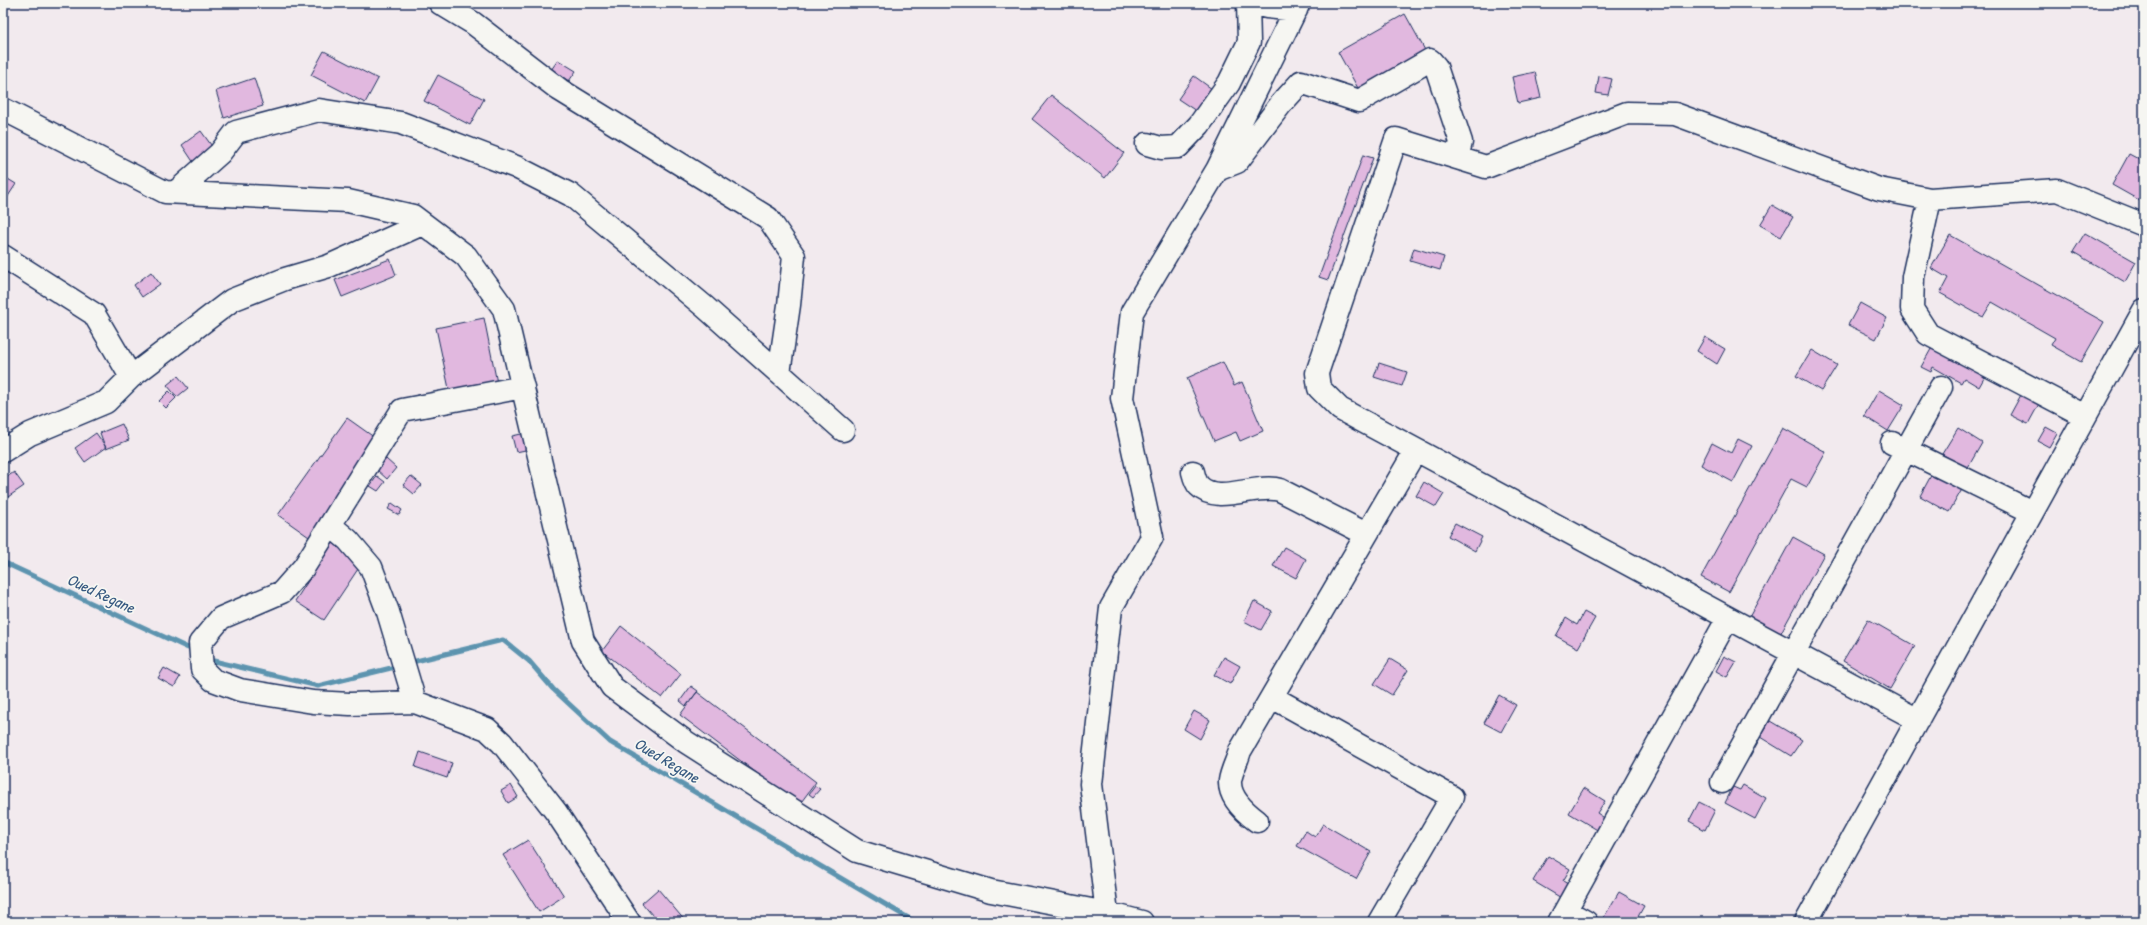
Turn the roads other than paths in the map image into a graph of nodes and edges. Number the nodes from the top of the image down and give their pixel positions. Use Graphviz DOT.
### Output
graph roads {
  1 [pos="440,3"];
  2 [pos="1249,3"];
  3 [pos="1298,6"];
  4 [pos="3,109"];
  5 [pos="1147,144"];
  6 [pos="1457,158"];
  7 [pos="1217,170"];
  8 [pos="176,192"];
  9 [pos="1930,199"];
  10 [pos="422,224"];
  11 [pos="2144,225"];
  12 [pos="3,256"];
  13 [pos="2144,310"];
  14 [pos="779,373"];
  15 [pos="131,377"];
  16 [pos="523,387"];
  17 [pos="1941,387"];
  18 [pos="2086,416"];
  19 [pos="843,430"];
  20 [pos="1899,447"];
  21 [pos="1416,450"];
  22 [pos="3,451"];
  23 [pos="1193,472"];
  24 [pos="2032,512"];
  25 [pos="330,525"];
  26 [pos="1366,534"];
  27 [pos="1728,618"];
  28 [pos="1795,654"];
  29 [pos="1272,697"];
  30 [pos="415,702"];
  31 [pos="1918,720"];
  32 [pos="1722,782"];
  33 [pos="1257,821"];
  34 [pos="1107,913"];
  35 [pos="1563,916"];
  36 [pos="630,922"];
  37 [pos="1142,922"];
  38 [pos="1379,922"];
  39 [pos="1586,922"];
  40 [pos="1806,922"];
  1 -- 14 [label="lane"];
  2 -- 3 [label="lane"];
  2 -- 5 [label="lane"];
  3 -- 7 [label="lane"];
  4 -- 8 [label="lane"];
  6 -- 7 [label="lane"];
  6 -- 9 [label="lane"];
  6 -- 21 [label="lane"];
  7 -- 34 [label="lane"];
  8 -- 10 [label="lane"];
  8 -- 14 [label="lane"];
  9 -- 11 [label="lane"];
  9 -- 18 [label="lane"];
  10 -- 15 [label="lane"];
  10 -- 16 [label="lane"];
  12 -- 15 [label="lane"];
  13 -- 18 [label="lane"];
  14 -- 19 [label="lane"];
  15 -- 22 [label="lane"];
  16 -- 25 [label="lane"];
  16 -- 34 [label="lane"];
  17 -- 20 [label="lane"];
  18 -- 24 [label="lane"];
  20 -- 24 [label="lane"];
  20 -- 28 [label="lane"];
  21 -- 26 [label="lane"];
  21 -- 27 [label="lane"];
  23 -- 26 [label="lane"];
  24 -- 31 [label="lane"];
  25 -- 30 [label="lane"];
  25 -- 30 [label="lane"];
  26 -- 29 [label="lane"];
  27 -- 28 [label="lane"];
  27 -- 35 [label="lane"];
  28 -- 31 [label="lane"];
  28 -- 32 [label="lane"];
  29 -- 33 [label="lane"];
  29 -- 38 [label="lane"];
  30 -- 36 [label="lane"];
  31 -- 40 [label="lane"];
  34 -- 37 [label="lane"];
  35 -- 39 [label="lane"];
}
